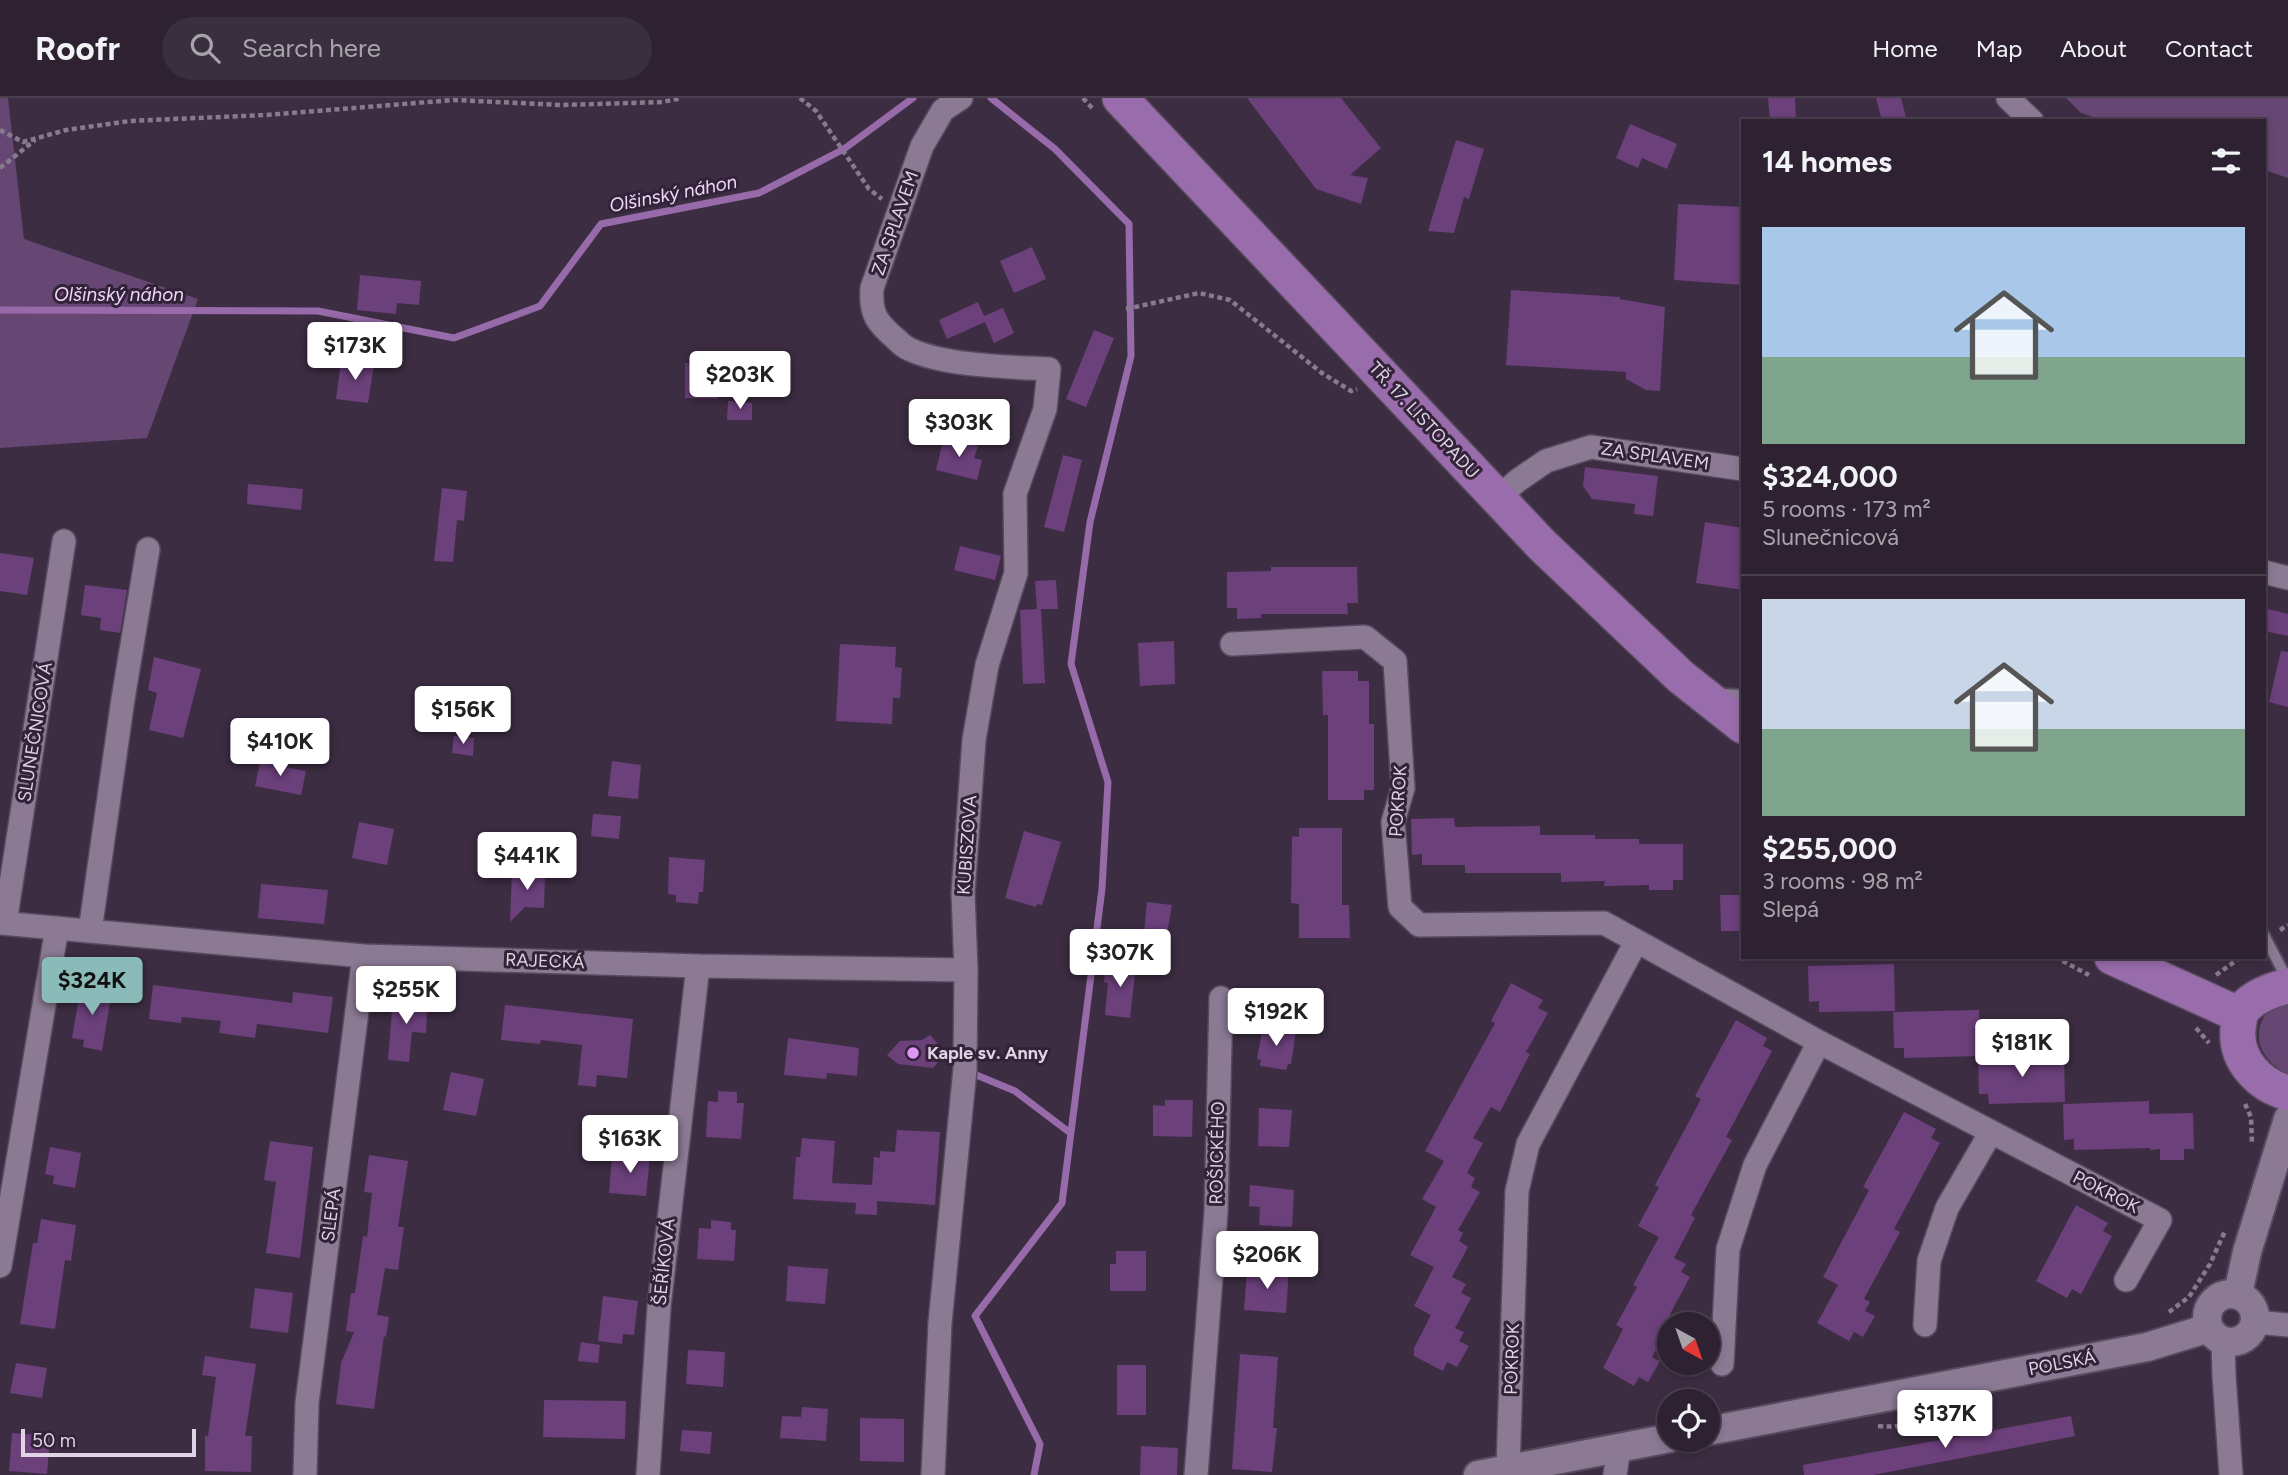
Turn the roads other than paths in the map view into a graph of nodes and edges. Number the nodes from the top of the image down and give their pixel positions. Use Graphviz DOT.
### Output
graph roads {
  1 [pos="961,98"];
  2 [pos="1120,98"];
  3 [pos="2008,98"];
  4 [pos="2030,119"];
  5 [pos="907,349"];
  6 [pos="1741,469"];
  7 [pos="1498,498"];
  8 [pos="64,541"];
  9 [pos="148,549"];
  10 [pos="2266,572"];
  11 [pos="2288,578"];
  12 [pos="1232,644"];
  13 [pos="1702,693"];
  14 [pos="1741,695"];
  15 [pos="1741,724"];
  16 [pos="3,923"];
  17 [pos="57,928"];
  18 [pos="90,931"];
  19 [pos="2266,939"];
  20 [pos="1636,942"];
  21 [pos="364,956"];
  22 [pos="2116,959"];
  23 [pos="698,966"];
  24 [pos="966,970"];
  25 [pos="2288,984"];
  26 [pos="1221,998"];
  27 [pos="2240,1015"];
  28 [pos="1819,1042"];
  29 [pos="2288,1093"];
  30 [pos="2288,1119"];
  31 [pos="1991,1132"];
  32 [pos="0,1266"];
  33 [pos="2126,1280"];
  34 [pos="2238,1294"];
  35 [pos="2255,1322"];
  36 [pos="1925,1325"];
  37 [pos="2288,1325"];
  38 [pos="2216,1334"];
  39 [pos="1722,1364"];
  40 [pos="1720,1429"];
  41 [pos="1657,1444"];
  42 [pos="1617,1461"];
  43 [pos="1508,1469"];
  44 [pos="305,1475"];
  45 [pos="648,1475"];
  46 [pos="933,1475"];
  47 [pos="1196,1475"];
  48 [pos="1478,1475"];
  49 [pos="2231,1475"];
  1 -- 5 [label="street, ZA SPLAVEM"];
  2 -- 7 [label="main road, TŘ. 17. LISTOPADU"];
  3 -- 4 [label="street"];
  5 -- 24 [label="street, KUBISZOVA"];
  6 -- 7 [label="street, ZA SPLAVEM"];
  7 -- 13 [label="main road, TŘ. 17. LISTOPADU"];
  8 -- 16 [label="street, SLUNEČNICOVÁ"];
  9 -- 18 [label="street"];
  10 -- 11 [label="street"];
  12 -- 20 [label="street, POKROK"];
  13 -- 14 [label="lane"];
  13 -- 15 [label="main road, TŘ. 17. LISTOPADU"];
  16 -- 17 [label="street, RAJECKÁ"];
  17 -- 18 [label="street, RAJECKÁ"];
  17 -- 32 [label="street"];
  18 -- 21 [label="street, RAJECKÁ"];
  19 -- 25 [label="lane"];
  20 -- 28 [label="street, POKROK"];
  20 -- 43 [label="street, POKROK"];
  21 -- 23 [label="street, RAJECKÁ"];
  21 -- 44 [label="street, SLEPÁ"];
  22 -- 27 [label="main road"];
  23 -- 24 [label="street, RAJECKÁ"];
  23 -- 45 [label="street, ŠEŘÍKOVÁ"];
  24 -- 46 [label="street, KUBISZOVA"];
  25 -- 27 [label="main road"];
  26 -- 47 [label="street, ROŠICKÉHO"];
  27 -- 29 [label="main road"];
  28 -- 31 [label="street, POKROK"];
  28 -- 39 [label="street"];
  30 -- 34 [label="street"];
  31 -- 33 [label="street, POKROK"];
  31 -- 36 [label="street"];
  34 -- 35 [label="street"];
  34 -- 38 [label="street"];
  35 -- 37 [label="street"];
  35 -- 38 [label="street"];
  38 -- 40 [label="street, POLSKÁ"];
  38 -- 49 [label="street"];
  41 -- 42 [label="street"];
  42 -- 43 [label="street"];
  43 -- 48 [label="street"];
}
